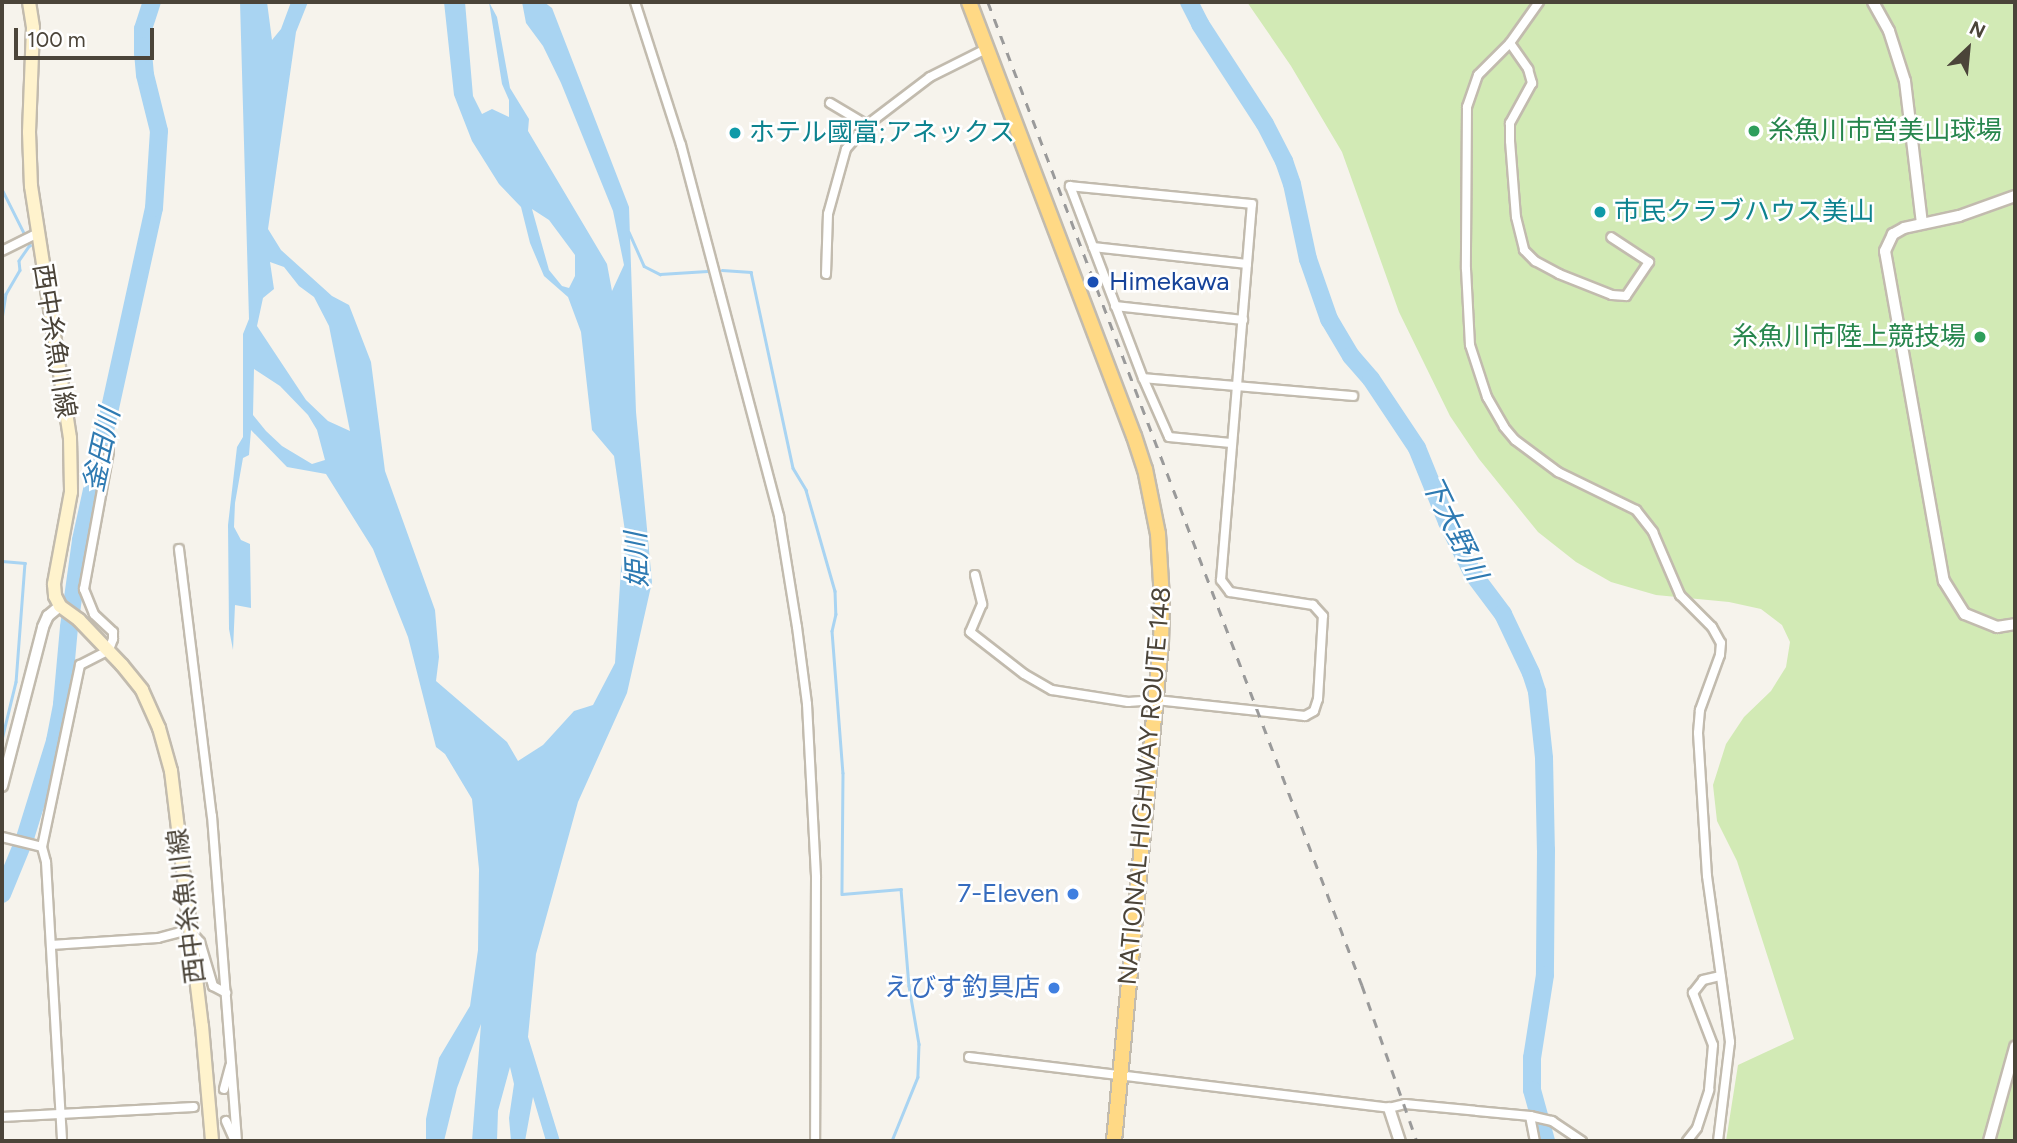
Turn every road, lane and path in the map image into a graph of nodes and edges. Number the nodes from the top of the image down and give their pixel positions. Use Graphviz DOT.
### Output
graph roads {
  1 [pos="29,2"];
  2 [pos="635,2"];
  3 [pos="969,2"];
  4 [pos="1539,2"];
  5 [pos="1873,2"];
  6 [pos="1510,43"];
  7 [pos="988,48"];
  8 [pos="830,103"];
  9 [pos="867,125"];
  10 [pos="2015,196"];
  11 [pos="1922,223"];
  12 [pos="38,233"];
  13 [pos="1611,237"];
  14 [pos="1093,247"];
  15 [pos="2,251"];
  16 [pos="1247,264"];
  17 [pos="826,274"];
  18 [pos="1115,306"];
  19 [pos="1243,320"];
  20 [pos="1143,378"];
  21 [pos="1238,387"];
  22 [pos="1353,396"];
  23 [pos="1231,443"];
  24 [pos="109,451"];
  25 [pos="179,549"];
  26 [pos="975,575"];
  27 [pos="60,606"];
  28 [pos="2015,624"];
  29 [pos="109,650"];
  30 [pos="1156,700"];
  31 [pos="2,786"];
  32 [pos="2,837"];
  33 [pos="42,847"];
  34 [pos="190,931"];
  35 [pos="177,933"];
  36 [pos="51,945"];
  37 [pos="1721,976"];
  38 [pos="226,993"];
  39 [pos="2015,1047"];
  40 [pos="969,1057"];
  41 [pos="232,1060"];
  42 [pos="1120,1074"];
  43 [pos="224,1090"];
  44 [pos="194,1107"];
  45 [pos="1389,1108"];
  46 [pos="60,1115"];
  47 [pos="1530,1116"];
  48 [pos="2,1117"];
  49 [pos="226,1121"];
  50 [pos="1994,1122"];
  51 [pos="62,1141"];
  52 [pos="212,1141"];
  53 [pos="236,1141"];
  54 [pos="815,1141"];
  55 [pos="1114,1141"];
  56 [pos="1400,1141"];
  57 [pos="1535,1141"];
  58 [pos="1583,1141"];
  59 [pos="1687,1141"];
  60 [pos="1718,1141"];
  61 [pos="1989,1141"];
  62 [pos="1996,1141"];
  1 -- 12 [label="main road, 西中糸魚川線"];
  2 -- 54 [label="street"];
  3 -- 7 [label="highway, NATIONAL HIGHWAY ROUTE 148"];
  4 -- 6 [label="street"];
  5 -- 11 [label="street"];
  6 -- 13 [label="street"];
  6 -- 37 [label="street"];
  7 -- 9 [label="street"];
  7 -- 30 [label="highway, NATIONAL HIGHWAY ROUTE 148"];
  8 -- 9 [label="street"];
  9 -- 17 [label="street"];
  10 -- 11 [label="street"];
  11 -- 28 [label="street"];
  12 -- 15 [label="street"];
  12 -- 27 [label="main road, 西中糸魚川線"];
  14 -- 16 [label="street"];
  14 -- 16 [label="street"];
  14 -- 18 [label="street"];
  16 -- 19 [label="street"];
  18 -- 19 [label="street"];
  18 -- 20 [label="street"];
  19 -- 21 [label="street"];
  20 -- 21 [label="street"];
  20 -- 23 [label="street"];
  21 -- 22 [label="street"];
  21 -- 23 [label="street"];
  23 -- 30 [label="street"];
  24 -- 29 [label="street"];
  25 -- 38 [label="street"];
  26 -- 30 [label="street"];
  27 -- 29 [label="main road, 西中糸魚川線"];
  27 -- 31 [label="street"];
  29 -- 33 [label="street"];
  29 -- 34 [label="main road, 西中糸魚川線"];
  30 -- 42 [label="highway, NATIONAL HIGHWAY ROUTE 148"];
  32 -- 33 [label="street"];
  33 -- 36 [label="street"];
  34 -- 38 [label="street"];
  34 -- 52 [label="main road, 西中糸魚川線"];
  35 -- 36 [label="street"];
  36 -- 46 [label="street"];
  37 -- 59 [label="street"];
  37 -- 60 [label="street"];
  38 -- 41 [label="street"];
  39 -- 50 [label="street"];
  40 -- 42 [label="street"];
  41 -- 43 [label="street"];
  41 -- 53 [label="street"];
  42 -- 45 [label="street"];
  42 -- 55 [label="highway, NATIONAL HIGHWAY ROUTE 148"];
  44 -- 46 [label="street"];
  45 -- 47 [label="street"];
  45 -- 56 [label="street"];
  46 -- 48 [label="street"];
  46 -- 51 [label="street"];
  47 -- 57 [label="street"];
  47 -- 58 [label="street"];
  49 -- 53 [label="street"];
  50 -- 61 [label="street"];
  50 -- 62 [label="street"];
}
